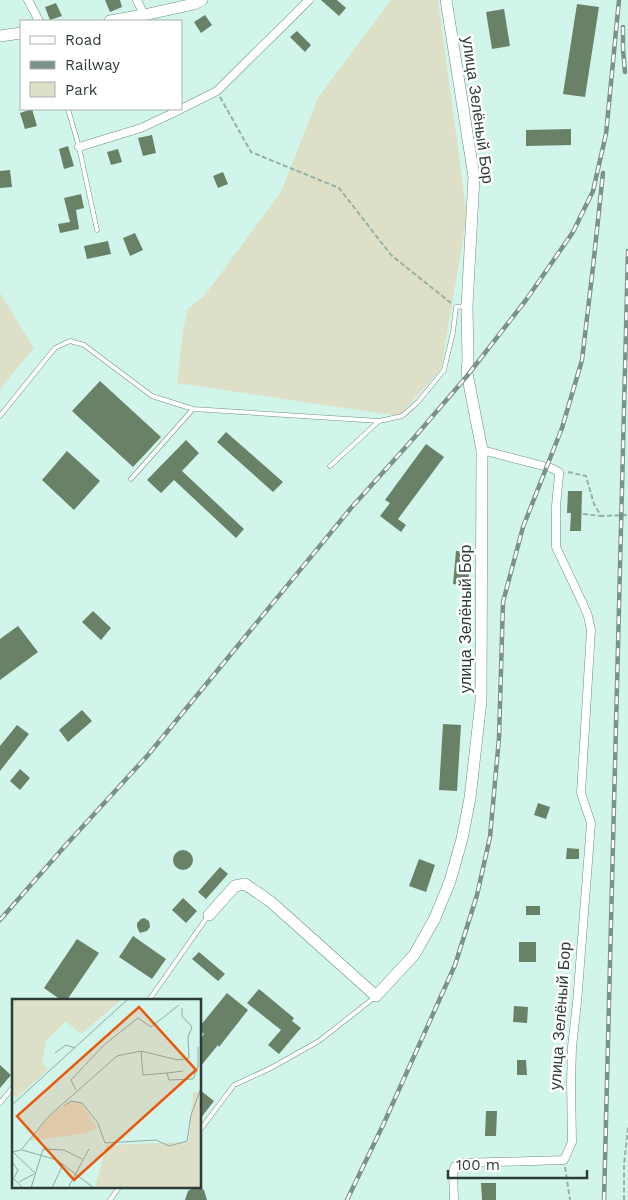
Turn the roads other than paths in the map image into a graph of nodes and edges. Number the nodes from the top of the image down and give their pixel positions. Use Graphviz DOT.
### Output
graph roads {
  1 [pos="28,0"];
  2 [pos="137,0"];
  3 [pos="202,0"];
  4 [pos="309,0"];
  5 [pos="446,0"];
  6 [pos="144,15"];
  7 [pos="38,20"];
  8 [pos="116,20"];
  9 [pos="20,33"];
  10 [pos="0,36"];
  11 [pos="182,108"];
  12 [pos="68,110"];
  13 [pos="179,110"];
  14 [pos="79,146"];
  15 [pos="97,230"];
  16 [pos="462,306"];
  17 [pos="193,410"];
  18 [pos="0,416"];
  19 [pos="379,421"];
  20 [pos="482,450"];
  21 [pos="330,466"];
  22 [pos="131,479"];
  23 [pos="209,915"];
  24 [pos="376,996"];
  25 [pos="150,999"];
  26 [pos="12,1088"];
  27 [pos="0,1103"];
  28 [pos="201,1129"];
  29 [pos="119,1188"];
  30 [pos="110,1200"];
  31 [pos="454,1200"];
  1 -- 7 [label="street"];
  2 -- 6 [label="street"];
  3 -- 6 [label="street"];
  4 -- 11 [label="street"];
  5 -- 16 [label="street, улица Зелёный Бор"];
  6 -- 8 [label="street"];
  9 -- 10 [label="street"];
  12 -- 14 [label="lane"];
  13 -- 14 [label="street"];
  14 -- 15 [label="lane"];
  16 -- 19 [label="lane"];
  16 -- 20 [label="street, улица Зелёный Бор"];
  17 -- 18 [label="lane"];
  17 -- 19 [label="lane"];
  17 -- 22 [label="lane"];
  19 -- 21 [label="lane"];
  20 -- 24 [label="street, улица Зелёный Бор"];
  20 -- 31 [label="street, улица Зелёный Бор"];
  23 -- 24 [label="street"];
  23 -- 25 [label="lane"];
  24 -- 28 [label="lane"];
  26 -- 27 [label="lane"];
  29 -- 30 [label="lane"];
}
